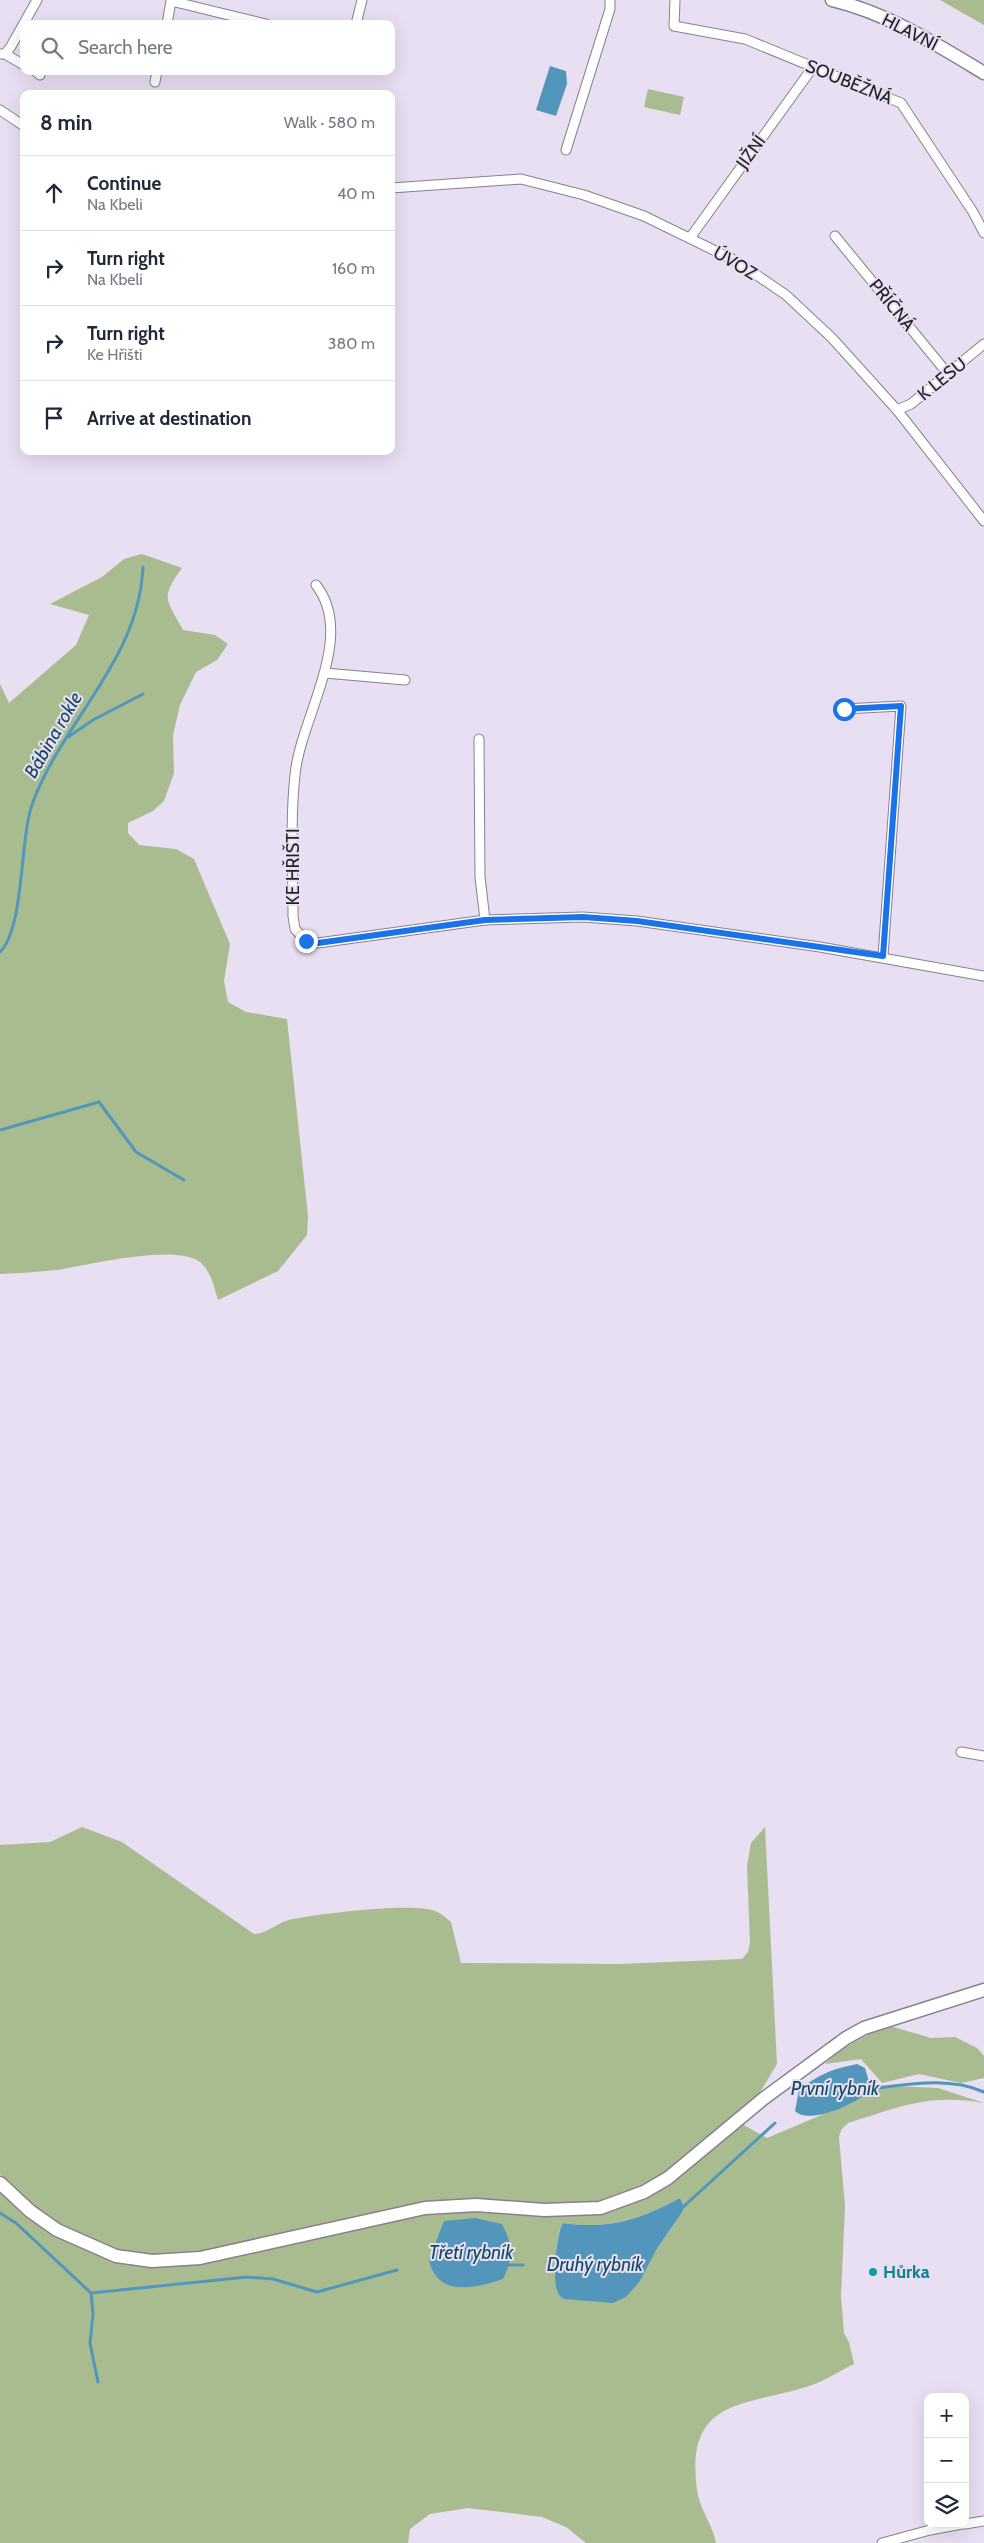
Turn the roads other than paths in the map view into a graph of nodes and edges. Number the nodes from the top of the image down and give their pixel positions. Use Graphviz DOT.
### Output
graph roads {
  1 [pos="37,0"];
  2 [pos="362,0"];
  3 [pos="610,0"];
  4 [pos="675,0"];
  5 [pos="832,0"];
  6 [pos="24,20"];
  7 [pos="168,20"];
  8 [pos="250,20"];
  9 [pos="357,20"];
  10 [pos="20,26"];
  11 [pos="2,54"];
  12 [pos="20,63"];
  13 [pos="813,67"];
  14 [pos="984,73"];
  15 [pos="156,75"];
  16 [pos="155,82"];
  17 [pos="0,110"];
  18 [pos="20,123"];
  19 [pos="566,150"];
  20 [pos="395,188"];
  21 [pos="984,232"];
  22 [pos="835,236"];
  23 [pos="690,238"];
  24 [pos="984,344"];
  25 [pos="948,374"];
  26 [pos="897,410"];
  27 [pos="984,521"];
  28 [pos="316,585"];
  29 [pos="325,673"];
  30 [pos="405,680"];
  31 [pos="844,709"];
  32 [pos="479,739"];
  33 [pos="485,920"];
  34 [pos="883,956"];
  35 [pos="984,976"];
  36 [pos="961,1752"];
  37 [pos="984,1756"];
  38 [pos="984,1990"];
  39 [pos="0,2183"];
  40 [pos="984,2521"];
  41 [pos="969,2523"];
  42 [pos="941,2528"];
  43 [pos="882,2543"];
  1 -- 6 [label="street"];
  2 -- 9 [label="street"];
  3 -- 19 [label="street"];
  4 -- 13 [label="street, SOUBĚŽNÁ"];
  5 -- 14 [label="street, HLAVNÍ"];
  7 -- 8 [label="street"];
  10 -- 11 [label="street"];
  11 -- 12 [label="street"];
  13 -- 21 [label="street, SOUBĚŽNÁ"];
  13 -- 23 [label="street, JIŽNÍ"];
  15 -- 16 [label="street"];
  17 -- 18 [label="street"];
  20 -- 23 [label="street, ÚVOZ"];
  22 -- 25 [label="street, PŘÍČNÁ"];
  23 -- 26 [label="street, ÚVOZ"];
  24 -- 25 [label="street, K LESU"];
  25 -- 26 [label="street, K LESU"];
  26 -- 27 [label="street, ÚVOZ"];
  28 -- 29 [label="street, KE HŘIŠTI"];
  29 -- 30 [label="street"];
  29 -- 33 [label="street, KE HŘIŠTI"];
  31 -- 34 [label="street"];
  32 -- 33 [label="street"];
  33 -- 34 [label="street, KE HŘIŠTI"];
  34 -- 35 [label="street, KE HŘIŠTI"];
  36 -- 37 [label="street"];
  38 -- 39 [label="street"];
  40 -- 41 [label="street"];
  42 -- 43 [label="street"];
}
